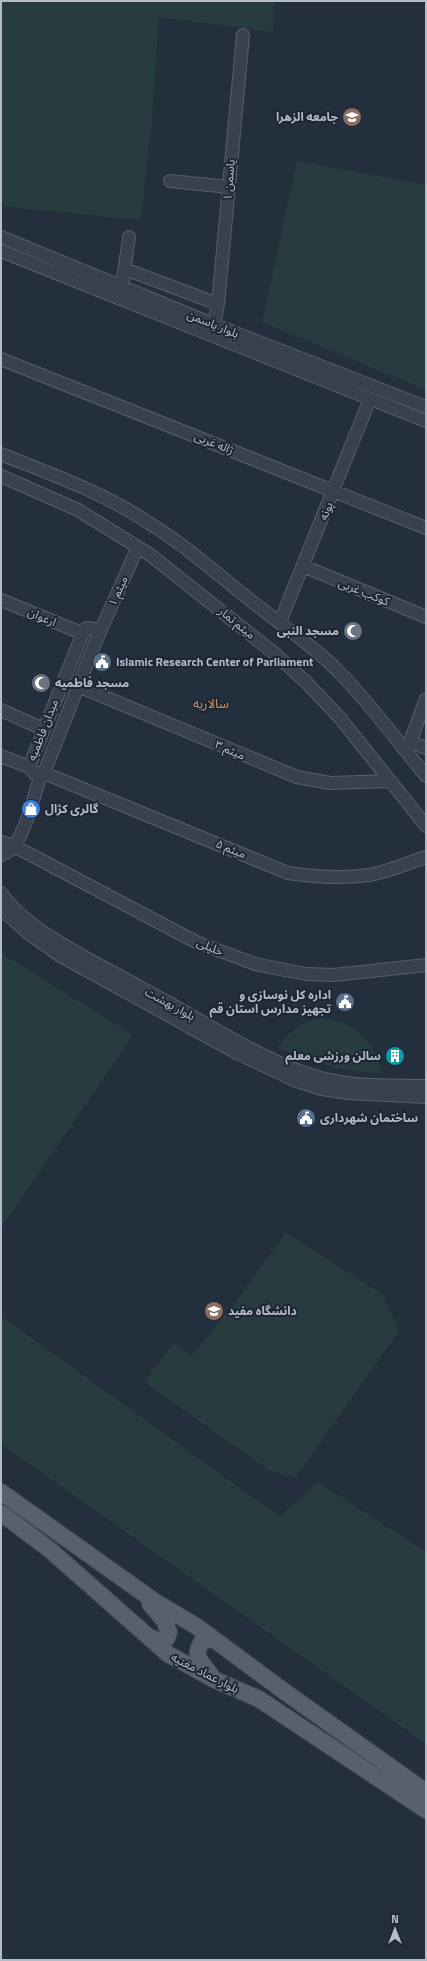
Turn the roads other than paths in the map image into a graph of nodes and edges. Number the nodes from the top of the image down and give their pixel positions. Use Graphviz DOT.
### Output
graph roads {
  1 [pos="243,34"];
  2 [pos="170,181"];
  3 [pos="229,187"];
  4 [pos="1,237"];
  5 [pos="129,237"];
  6 [pos="1,251"];
  7 [pos="125,270"];
  8 [pos="122,287"];
  9 [pos="218,304"];
  10 [pos="213,331"];
  11 [pos="1,359"];
  12 [pos="370,399"];
  13 [pos="426,407"];
  14 [pos="426,421"];
  15 [pos="1,454"];
  16 [pos="1,476"];
  17 [pos="334,491"];
  18 [pos="426,528"];
  19 [pos="138,547"];
  20 [pos="303,566"];
  21 [pos="1,600"];
  22 [pos="426,617"];
  23 [pos="280,622"];
  24 [pos="82,633"];
  25 [pos="98,636"];
  26 [pos="78,686"];
  27 [pos="426,699"];
  28 [pos="1,710"];
  29 [pos="43,729"];
  30 [pos="406,744"];
  31 [pos="426,748"];
  32 [pos="1,756"];
  33 [pos="29,768"];
  34 [pos="42,774"];
  35 [pos="426,776"];
  36 [pos="390,782"];
  37 [pos="426,826"];
  38 [pos="1,842"];
  39 [pos="14,846"];
  40 [pos="1,855"];
  41 [pos="426,857"];
  42 [pos="1,893"];
  43 [pos="1,909"];
  44 [pos="426,965"];
  45 [pos="426,1086"];
  46 [pos="426,1097"];
  47 [pos="1,1492"];
  48 [pos="1,1513"];
  49 [pos="136,1587"];
  50 [pos="151,1638"];
  51 [pos="213,1639"];
  52 [pos="214,1679"];
  53 [pos="426,1792"];
  54 [pos="426,1810"];
  1 -- 3 [label="street, یاسمن ۱"];
  2 -- 3 [label="street"];
  3 -- 9 [label="street, یاسمن ۱"];
  4 -- 8 [label="street, بلوار یاسمن"];
  5 -- 7 [label="street"];
  6 -- 10 [label="street, بلوار یاسمن"];
  7 -- 8 [label="street"];
  7 -- 9 [label="street"];
  8 -- 10 [label="street, بلوار یاسمن"];
  9 -- 10 [label="street, یاسمن ۱"];
  10 -- 12 [label="street, بلوار یاسمن"];
  10 -- 13 [label="street, بلوار یاسمن"];
  11 -- 17 [label="street, ژاله غربی"];
  12 -- 14 [label="street, بلوار یاسمن"];
  12 -- 17 [label="street, پونه"];
  15 -- 23 [label="street"];
  16 -- 19 [label="street, میثم تمار"];
  17 -- 18 [label="street, ژاله غربی"];
  17 -- 20 [label="street, پونه"];
  19 -- 25 [label="street, میثم ۱"];
  19 -- 36 [label="street, میثم تمار"];
  20 -- 22 [label="street, کوکب غربی"];
  20 -- 23 [label="street, پونه"];
  21 -- 24 [label="street, ارغوان"];
  23 -- 30 [label="street"];
  24 -- 25 [label="street"];
  24 -- 29 [label="street, میدان فاطمیه"];
  25 -- 26 [label="street, میدان فاطمیه"];
  26 -- 34 [label="street, میدان فاطمیه"];
  26 -- 36 [label="street, میثم ۳"];
  27 -- 30 [label="street"];
  28 -- 29 [label="street"];
  29 -- 33 [label="street, میدان فاطمیه"];
  30 -- 31 [label="street"];
  30 -- 35 [label="street"];
  32 -- 33 [label="street"];
  33 -- 34 [label="street, میدان فاطمیه"];
  34 -- 39 [label="street"];
  34 -- 41 [label="street, میثم ۵"];
  36 -- 37 [label="street, میثم تمار"];
  38 -- 39 [label="street, خلیلی"];
  39 -- 40 [label="street"];
  39 -- 44 [label="street, خلیلی"];
  42 -- 45 [label="street, بلوار بهشت"];
  43 -- 46 [label="street, بلوار بهشت"];
  47 -- 49 [label="main road"];
  48 -- 50 [label="main road, بلوار عماد مغنیه"];
  49 -- 50 [label="main road"];
  49 -- 51 [label="main road"];
  50 -- 52 [label="main road, بلوار عماد مغنیه"];
  51 -- 52 [label="main road"];
  51 -- 53 [label="main road"];
  52 -- 54 [label="main road, بلوار عماد مغنیه"];
}
